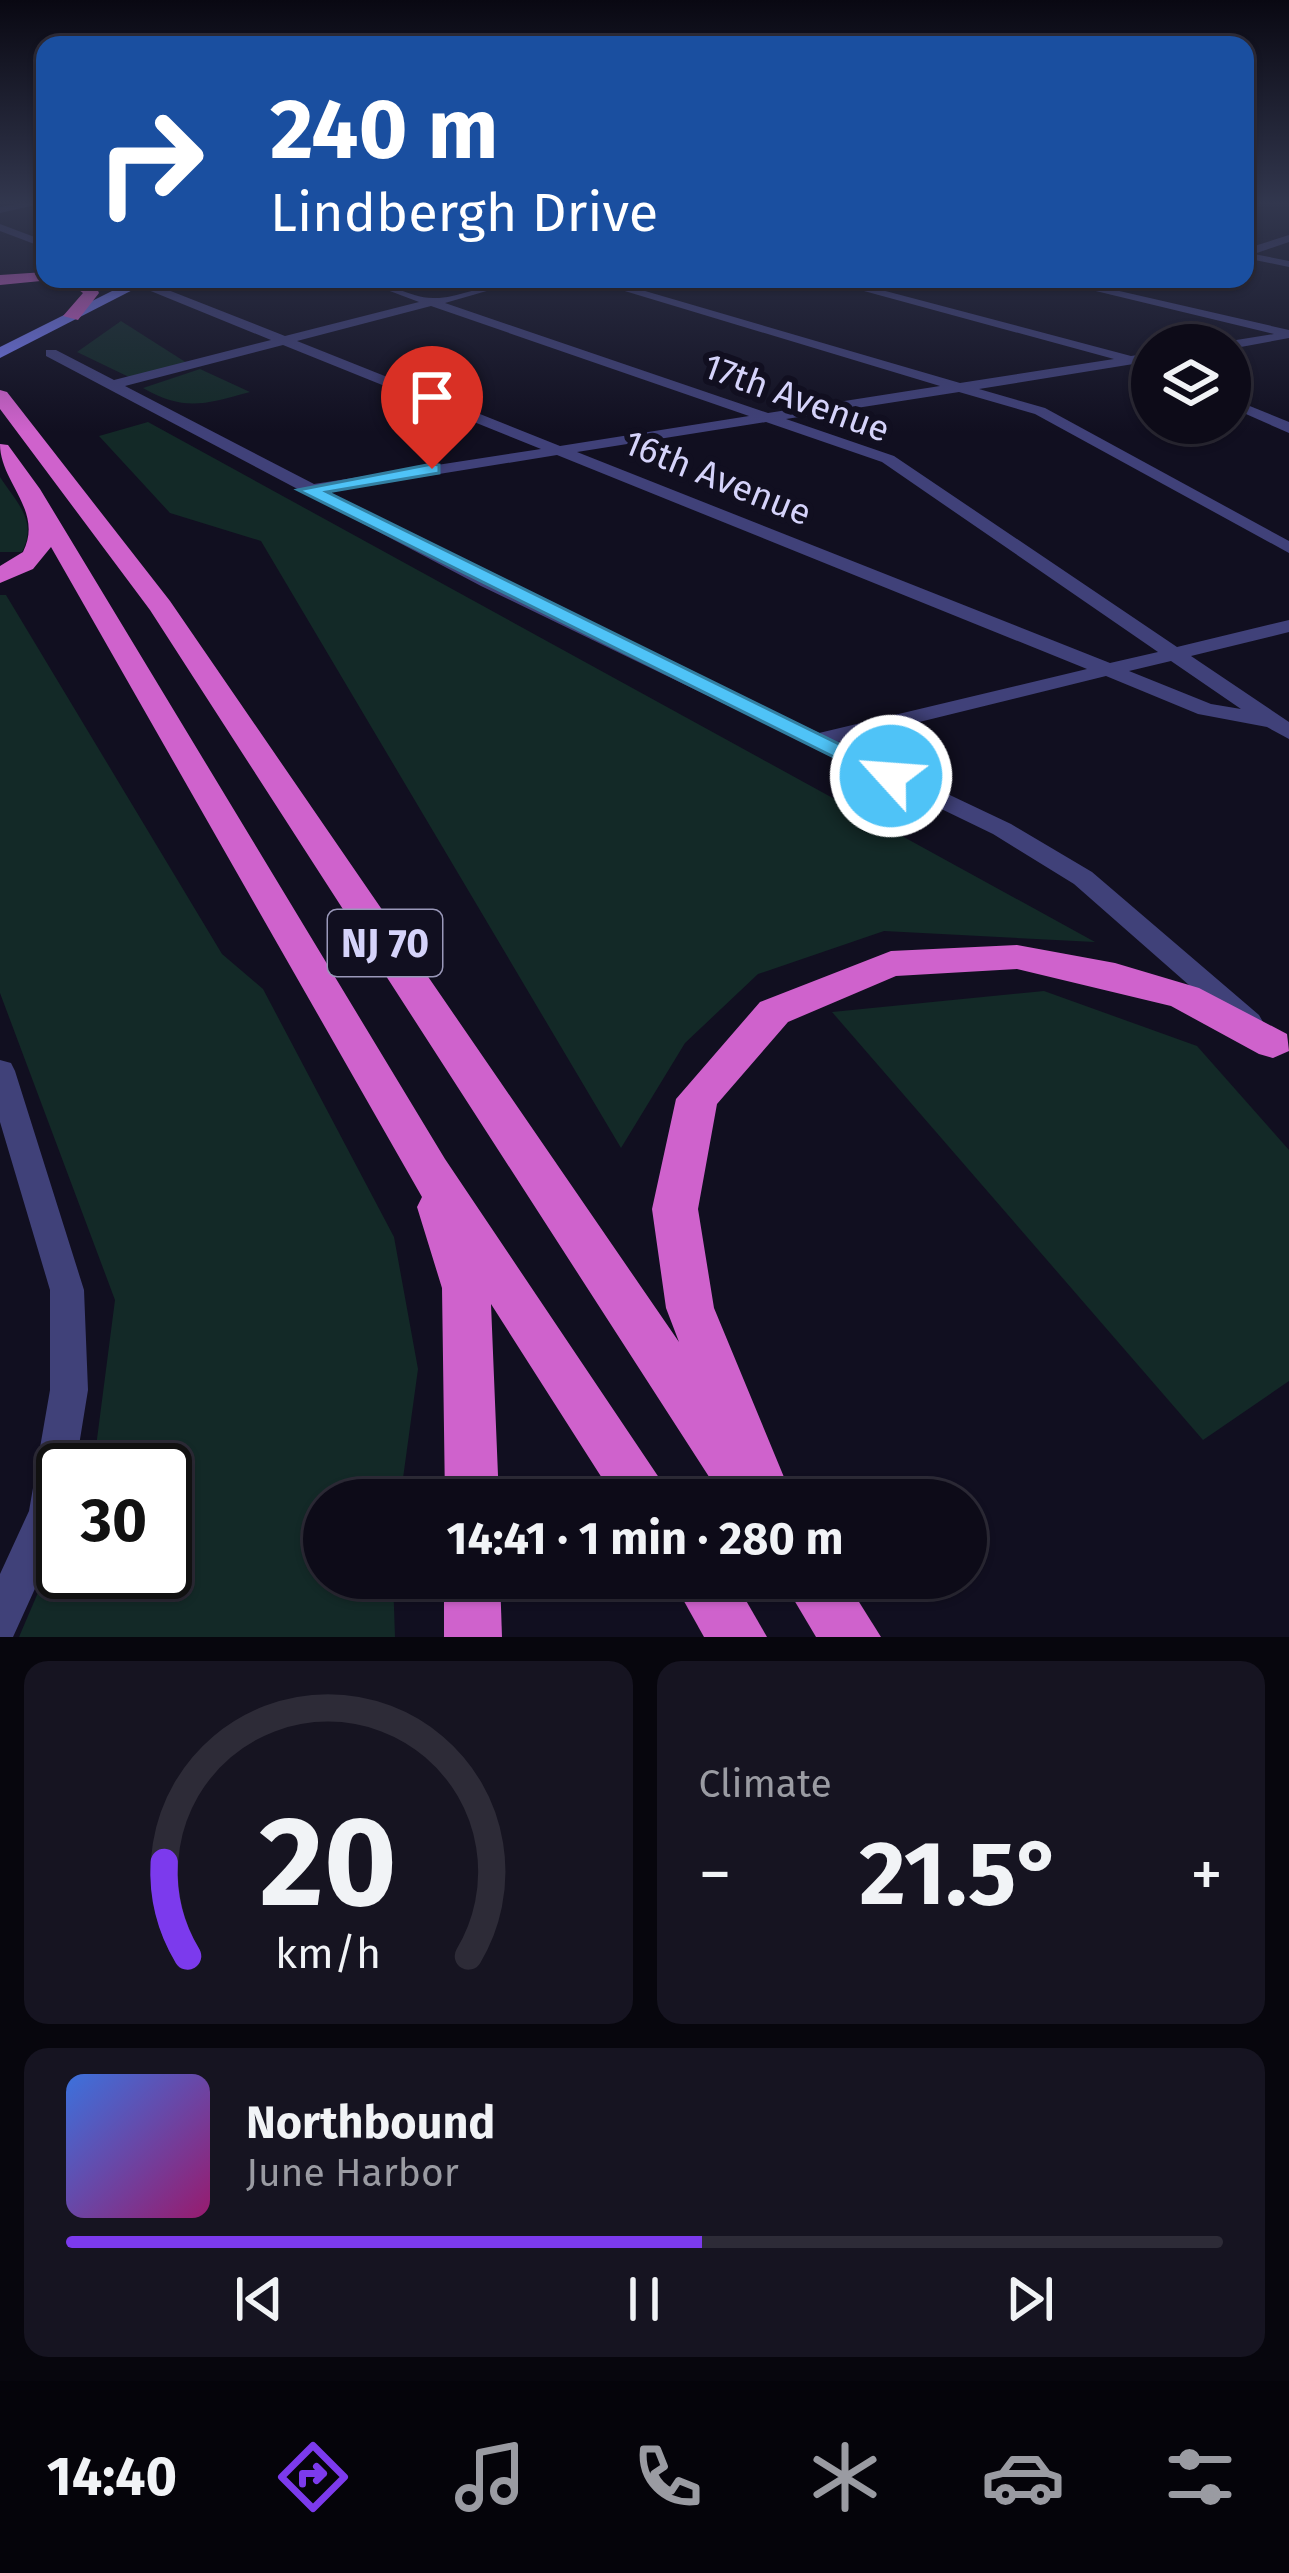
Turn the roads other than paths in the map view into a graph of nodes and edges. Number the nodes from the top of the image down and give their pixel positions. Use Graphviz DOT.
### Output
graph roads {
  1 [pos="89,288"];
  2 [pos="129,288"];
  3 [pos="160,288"];
  4 [pos="391,288"];
  5 [pos="489,288"];
  6 [pos="622,288"];
  7 [pos="862,288"];
  8 [pos="1090,288"];
  9 [pos="435,303"];
  10 [pos="72,316"];
  11 [pos="1289,335"];
  12 [pos="1251,341"];
  13 [pos="288,342"];
  14 [pos="0,352"];
  15 [pos="51,352"];
  16 [pos="1131,356"];
  17 [pos="1131,361"];
  18 [pos="112,385"];
  19 [pos="967,388"];
  20 [pos="0,396"];
  21 [pos="1251,411"];
  22 [pos="774,419"];
  23 [pos="1289,428"];
  24 [pos="557,449"];
  25 [pos="0,450"];
  26 [pos="29,489"];
  27 [pos="308,490"];
  28 [pos="1289,548"];
  29 [pos="0,575"];
  30 [pos="1289,626"];
  31 [pos="1174,654"];
  32 [pos="1109,670"];
  33 [pos="1282,727"];
  34 [pos="817,740"];
  35 [pos="1273,1044"];
  36 [pos="0,1071"];
  37 [pos="429,1171"];
  38 [pos="471,1479"];
  39 [pos="633,1479"];
  40 [pos="741,1479"];
  41 [pos="759,1479"];
  42 [pos="472,1599"];
  43 [pos="713,1599"];
  44 [pos="824,1599"];
  45 [pos="0,1621"];
  46 [pos="472,1637"];
  47 [pos="738,1637"];
  48 [pos="852,1637"];
  1 -- 10 [label="highway"];
  2 -- 10 [label="main road"];
  3 -- 13 [label="street, 16th Avenue"];
  4 -- 9 [label="street, 17th Avenue"];
  5 -- 9 [label="street"];
  6 -- 19 [label="street"];
  7 -- 16 [label="street"];
  8 -- 11 [label="street"];
  9 -- 13 [label="street"];
  9 -- 22 [label="street, 17th Avenue"];
  10 -- 14 [label="main road"];
  11 -- 12 [label="street"];
  13 -- 18 [label="street"];
  13 -- 24 [label="street, 16th Avenue"];
  15 -- 18 [label="street"];
  17 -- 19 [label="street"];
  18 -- 27 [label="street"];
  19 -- 22 [label="street"];
  19 -- 28 [label="street"];
  20 -- 40 [label="highway, NJ 70"];
  21 -- 23 [label="street"];
  22 -- 24 [label="street"];
  22 -- 31 [label="street, 17th Avenue"];
  24 -- 27 [label="street"];
  24 -- 32 [label="street, 16th Avenue"];
  25 -- 26 [label="highway, NJ 70"];
  26 -- 29 [label="highway"];
  26 -- 37 [label="highway, NJ 70"];
  27 -- 34 [label="street"];
  30 -- 31 [label="street"];
  31 -- 32 [label="street"];
  31 -- 33 [label="street, 17th Avenue"];
  32 -- 33 [label="street, 16th Avenue"];
  32 -- 34 [label="street"];
  34 -- 35 [label="street"];
  35 -- 41 [label="highway"];
  36 -- 45 [label="street"];
  37 -- 38 [label="highway"];
  37 -- 39 [label="highway, NJ 70"];
  42 -- 46 [label="highway"];
  43 -- 47 [label="highway"];
  44 -- 48 [label="highway"];
}
